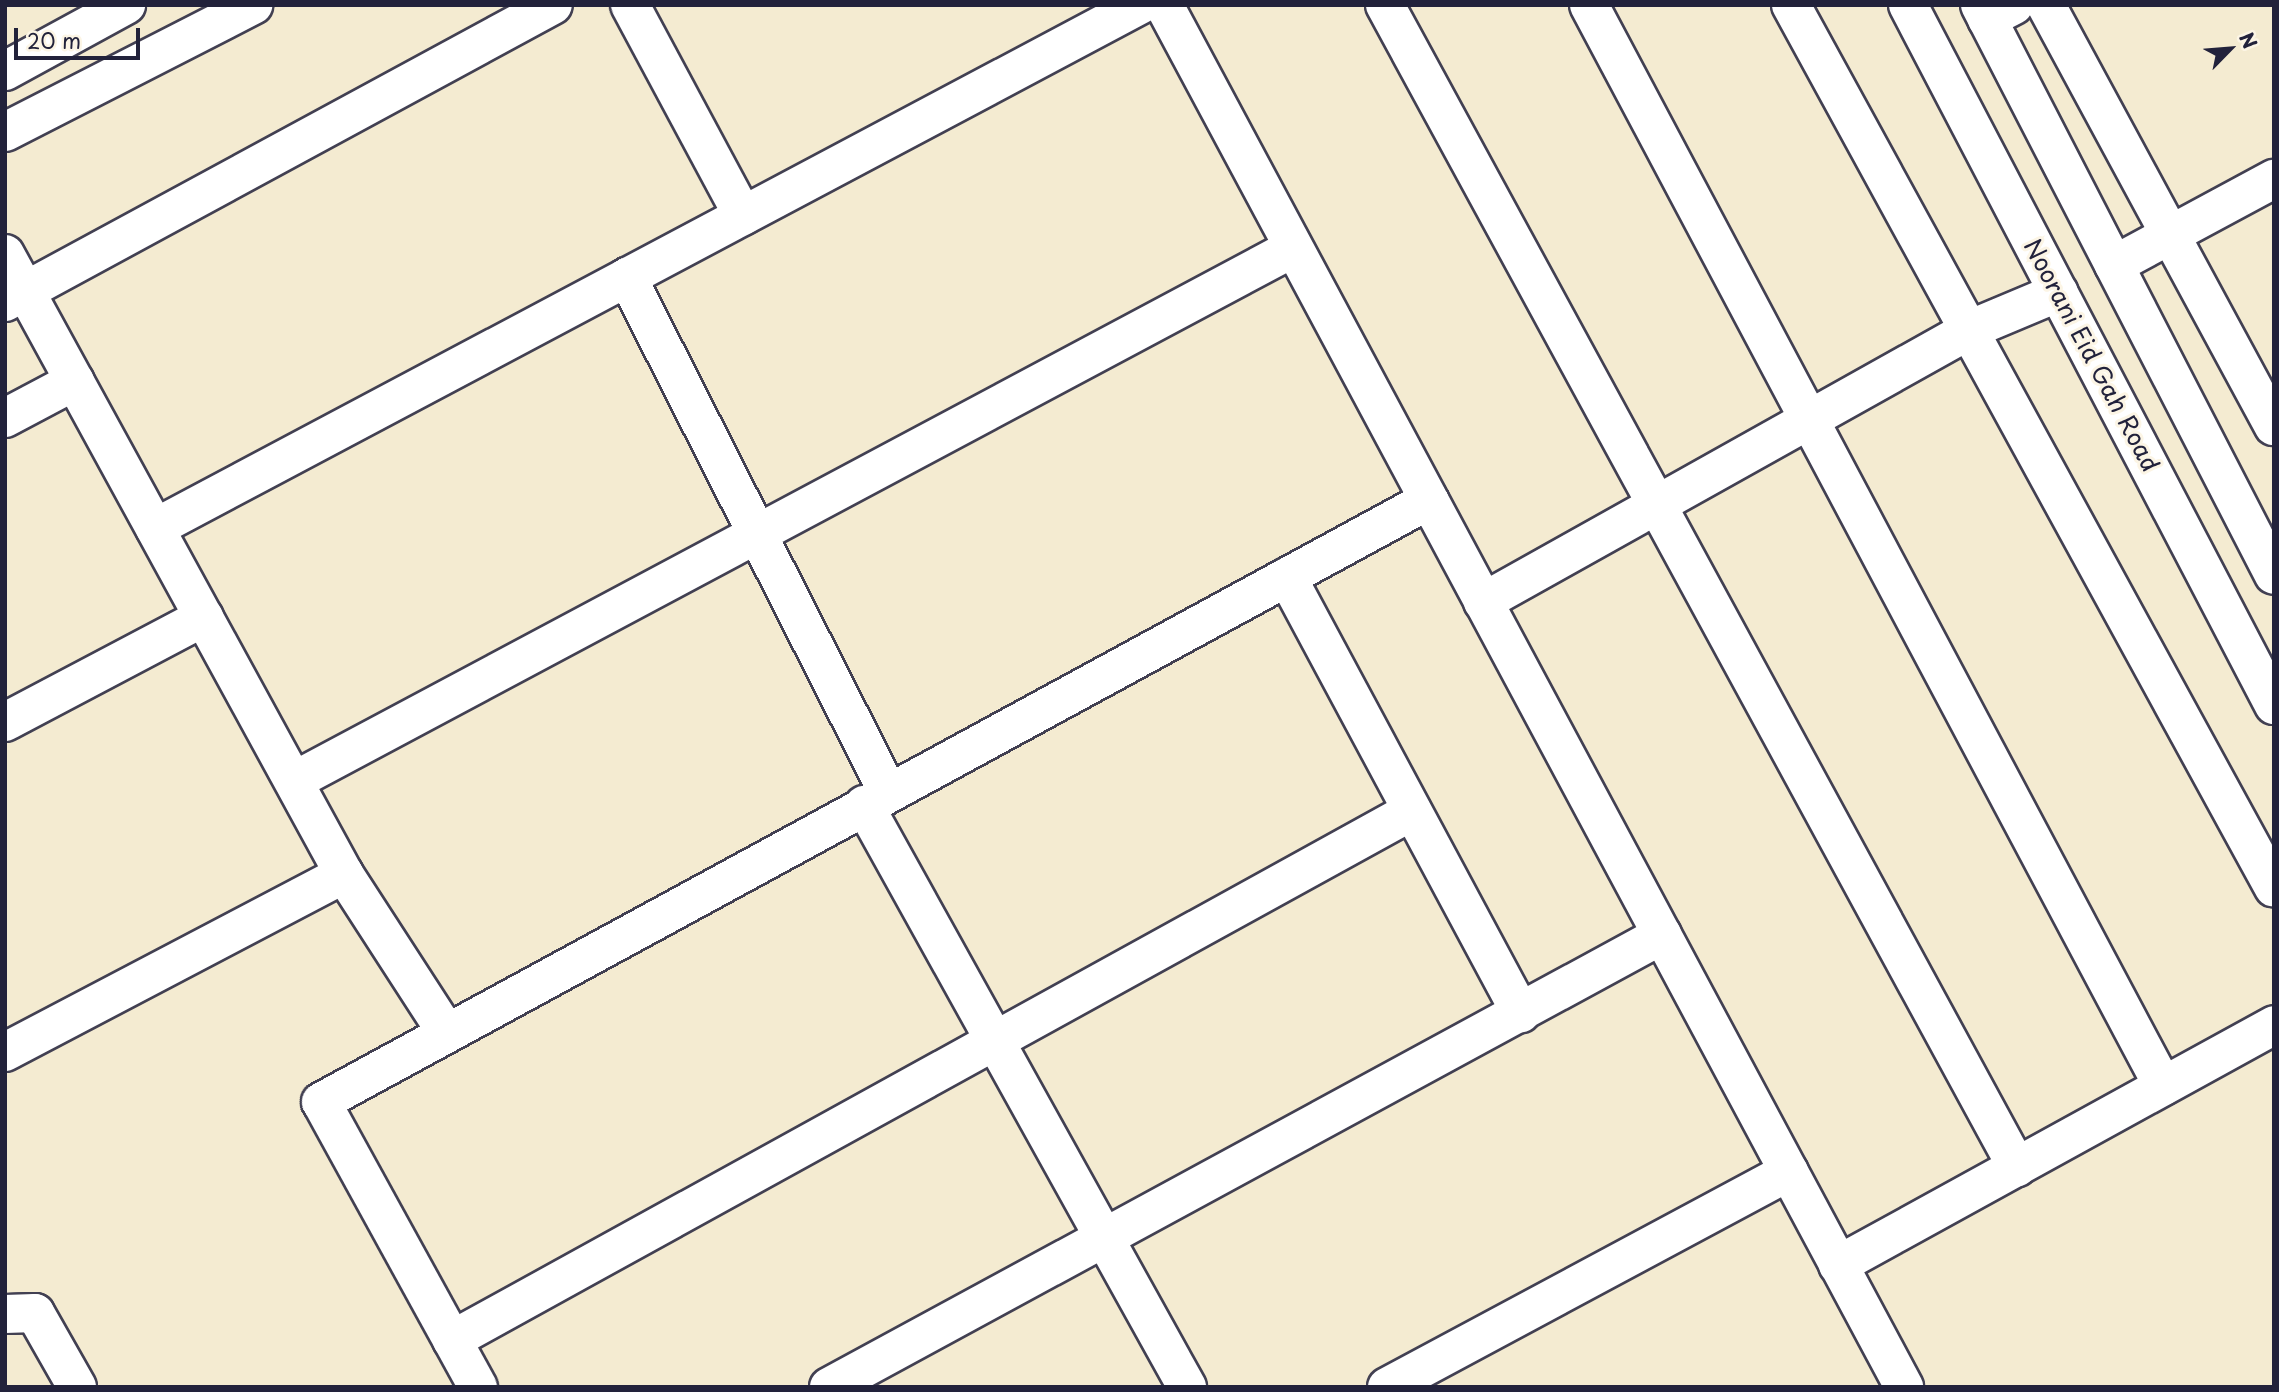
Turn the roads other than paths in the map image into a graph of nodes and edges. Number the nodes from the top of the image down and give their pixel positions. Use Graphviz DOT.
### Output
graph roads {
  1 [pos="126,5"];
  2 [pos="253,5"];
  3 [pos="553,5"];
  4 [pos="630,5"];
  5 [pos="1140,5"];
  6 [pos="1164,5"];
  7 [pos="1385,5"];
  8 [pos="1589,5"];
  9 [pos="1791,5"];
  10 [pos="1908,5"];
  11 [pos="2046,5"];
  12 [pos="1994,10"];
  13 [pos="5,71"];
  14 [pos="5,132"];
  15 [pos="2274,179"];
  16 [pos="743,216"];
  17 [pos="2171,234"];
  18 [pos="1293,248"];
  19 [pos="5,254"];
  20 [pos="2114,265"];
  21 [pos="627,277"];
  22 [pos="2059,292"];
  23 [pos="15,296"];
  24 [pos="1971,329"];
  25 [pos="75,381"];
  26 [pos="5,418"];
  27 [pos="1809,419"];
  28 [pos="2274,426"];
  29 [pos="1429,500"];
  30 [pos="1656,505"];
  31 [pos="155,528"];
  32 [pos="759,533"];
  33 [pos="2274,575"];
  34 [pos="1287,577"];
  35 [pos="1483,602"];
  36 [pos="204,617"];
  37 [pos="2274,705"];
  38 [pos="5,722"];
  39 [pos="294,781"];
  40 [pos="876,798"];
  41 [pos="1412,811"];
  42 [pos="344,874"];
  43 [pos="2274,888"];
  44 [pos="1662,935"];
  45 [pos="1521,1013"];
  46 [pos="2274,1026"];
  47 [pos="445,1030"];
  48 [pos="992,1042"];
  49 [pos="5,1052"];
  50 [pos="2163,1086"];
  51 [pos="2017,1167"];
  52 [pos="1789,1171"];
  53 [pos="1104,1238"];
  54 [pos="1838,1265"];
  55 [pos="5,1314"];
  56 [pos="452,1340"];
  57 [pos="77,1387"];
  58 [pos="478,1387"];
  59 [pos="830,1387"];
  60 [pos="1188,1387"];
  61 [pos="1387,1387"];
  62 [pos="1904,1387"];
  1 -- 13 [label="street"];
  2 -- 14 [label="street"];
  3 -- 23 [label="street"];
  4 -- 16 [label="street"];
  5 -- 16 [label="street"];
  6 -- 18 [label="street"];
  7 -- 30 [label="street"];
  8 -- 27 [label="street"];
  9 -- 24 [label="street"];
  10 -- 22 [label="street, Noorani Eid Gah Road"];
  11 -- 17 [label="street"];
  12 -- 20 [label="street"];
  15 -- 17 [label="street"];
  16 -- 21 [label="street"];
  17 -- 20 [label="street"];
  17 -- 28 [label="street"];
  18 -- 29 [label="street"];
  18 -- 32 [label="street"];
  19 -- 23 [label="street"];
  20 -- 33 [label="street"];
  21 -- 31 [label="street"];
  21 -- 32 [label="street"];
  22 -- 24 [label="street"];
  22 -- 37 [label="street, Noorani Eid Gah Road"];
  23 -- 25 [label="street"];
  24 -- 27 [label="street"];
  24 -- 43 [label="street"];
  25 -- 26 [label="street"];
  25 -- 31 [label="street"];
  27 -- 30 [label="street"];
  27 -- 50 [label="street"];
  29 -- 34 [label="street"];
  29 -- 35 [label="street"];
  30 -- 35 [label="street"];
  30 -- 51 [label="street"];
  31 -- 36 [label="street"];
  32 -- 39 [label="street"];
  32 -- 40 [label="street"];
  34 -- 40 [label="street"];
  34 -- 41 [label="street"];
  35 -- 44 [label="street"];
  36 -- 38 [label="street"];
  36 -- 39 [label="street"];
  39 -- 42 [label="street"];
  40 -- 47 [label="street"];
  40 -- 48 [label="street"];
  41 -- 45 [label="street"];
  41 -- 48 [label="street"];
  42 -- 47 [label="street"];
  42 -- 49 [label="street"];
  44 -- 45 [label="street"];
  44 -- 52 [label="street"];
  45 -- 53 [label="street"];
  46 -- 50 [label="street"];
  47 -- 56 [label="street"];
  48 -- 53 [label="street"];
  48 -- 56 [label="street"];
  50 -- 51 [label="street"];
  51 -- 54 [label="street"];
  52 -- 54 [label="street"];
  52 -- 61 [label="street"];
  53 -- 59 [label="street"];
  53 -- 60 [label="street"];
  54 -- 62 [label="street"];
  55 -- 57 [label="street"];
  56 -- 58 [label="street"];
}
